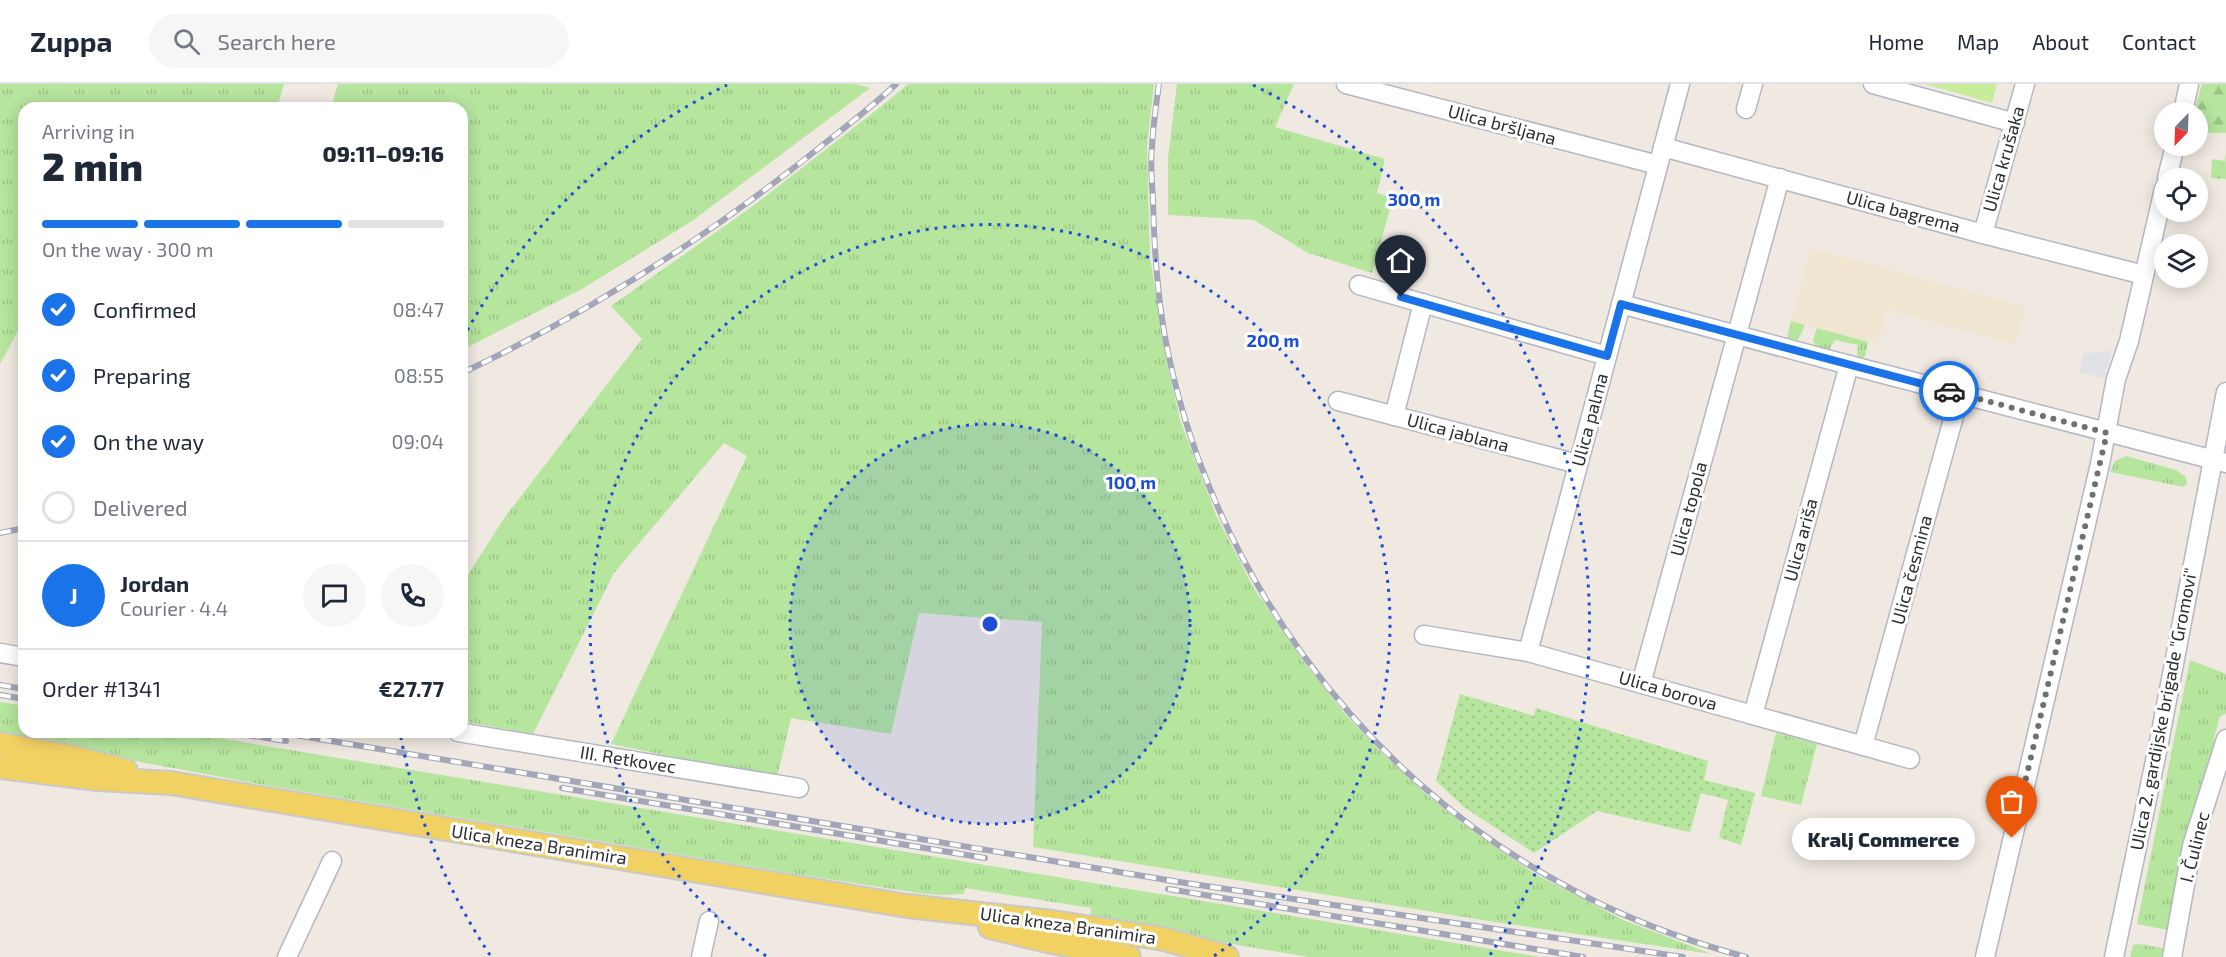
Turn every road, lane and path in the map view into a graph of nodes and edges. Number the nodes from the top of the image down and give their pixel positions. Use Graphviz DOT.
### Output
graph roads {
  1 [pos="1680,84"];
  2 [pos="1753,84"];
  3 [pos="1873,84"];
  4 [pos="2025,84"];
  5 [pos="2189,84"];
  6 [pos="1354,85"];
  7 [pos="2185,102"];
  8 [pos="1746,109"];
  9 [pos="2015,123"];
  10 [pos="1663,147"];
  11 [pos="1658,165"];
  12 [pos="1780,178"];
  13 [pos="2156,222"];
  14 [pos="1983,234"];
  15 [pos="2144,275"];
  16 [pos="1359,285"];
  17 [pos="1423,303"];
  18 [pos="1621,304"];
  19 [pos="1737,334"];
  20 [pos="1607,356"];
  21 [pos="1849,365"];
  22 [pos="2226,392"];
  23 [pos="1960,393"];
  24 [pos="1338,401"];
  25 [pos="1394,416"];
  26 [pos="2107,433"];
  27 [pos="2220,462"];
  28 [pos="1578,464"];
  29 [pos="1424,634"];
  30 [pos="1528,652"];
  31 [pos="0,653"];
  32 [pos="18,656"];
  33 [pos="1641,684"];
  34 [pos="1753,715"];
  35 [pos="468,734"];
  36 [pos="2226,739"];
  37 [pos="0,744"];
  38 [pos="1863,746"];
  39 [pos="1910,759"];
  40 [pos="0,767"];
  41 [pos="171,783"];
  42 [pos="799,789"];
  43 [pos="332,861"];
  44 [pos="907,906"];
  45 [pos="709,921"];
  46 [pos="1119,932"];
  47 [pos="1119,956"];
  48 [pos="286,957"];
  49 [pos="701,957"];
  50 [pos="1227,957"];
  51 [pos="1985,957"];
  52 [pos="2114,957"];
  53 [pos="2172,957"];
  1 -- 10 [label="street, Ulica palma"];
  2 -- 8 [label="street"];
  3 -- 9 [label="street"];
  4 -- 9 [label="street, Ulica krušaka"];
  5 -- 7 [label="street"];
  6 -- 11 [label="street, Ulica bršljana"];
  9 -- 14 [label="street, Ulica krušaka"];
  10 -- 11 [label="street, Ulica palma"];
  10 -- 12 [label="street, Ulica bagrema"];
  11 -- 18 [label="street, Ulica palma"];
  12 -- 14 [label="street, Ulica bagrema"];
  12 -- 19 [label="street, Ulica topola"];
  13 -- 15 [label="street"];
  14 -- 15 [label="street, Ulica bagrema"];
  15 -- 26 [label="street"];
  16 -- 17 [label="street"];
  17 -- 20 [label="street"];
  17 -- 25 [label="street"];
  18 -- 19 [label="street"];
  18 -- 20 [label="street, Ulica palma"];
  19 -- 21 [label="street"];
  19 -- 33 [label="street, Ulica topola"];
  20 -- 28 [label="street, Ulica palma"];
  21 -- 23 [label="street"];
  21 -- 34 [label="street, Ulica ariša"];
  22 -- 27 [label="street"];
  23 -- 26 [label="street"];
  23 -- 38 [label="street, Ulica česmina"];
  24 -- 25 [label="street, Ulica jablana"];
  25 -- 28 [label="street, Ulica jablana"];
  26 -- 27 [label="street"];
  26 -- 51 [label="street"];
  27 -- 52 [label="street, Ulica 2. gardijske brigade \"Gromovi\""];
  28 -- 30 [label="street, Ulica palma"];
  29 -- 30 [label="street, Ulica borova"];
  30 -- 33 [label="street, Ulica borova"];
  31 -- 32 [label="street"];
  33 -- 34 [label="street, Ulica borova"];
  34 -- 38 [label="street, Ulica borova"];
  35 -- 42 [label="street, III. Retkovec"];
  36 -- 53 [label="street, I. Čulinec"];
  37 -- 41 [label="main road, Ulica kneza Branimira"];
  38 -- 39 [label="street, Ulica borova"];
  40 -- 41 [label="main road, Ulica kneza Branimira"];
  41 -- 44 [label="main road, Ulica kneza Branimira"];
  43 -- 48 [label="street"];
  44 -- 46 [label="main road, Ulica kneza Branimira"];
  44 -- 47 [label="main road, Ulica kneza Branimira"];
  45 -- 49 [label="street"];
  46 -- 47 [label="street"];
  46 -- 50 [label="main road, Ulica kneza Branimira"];
}
